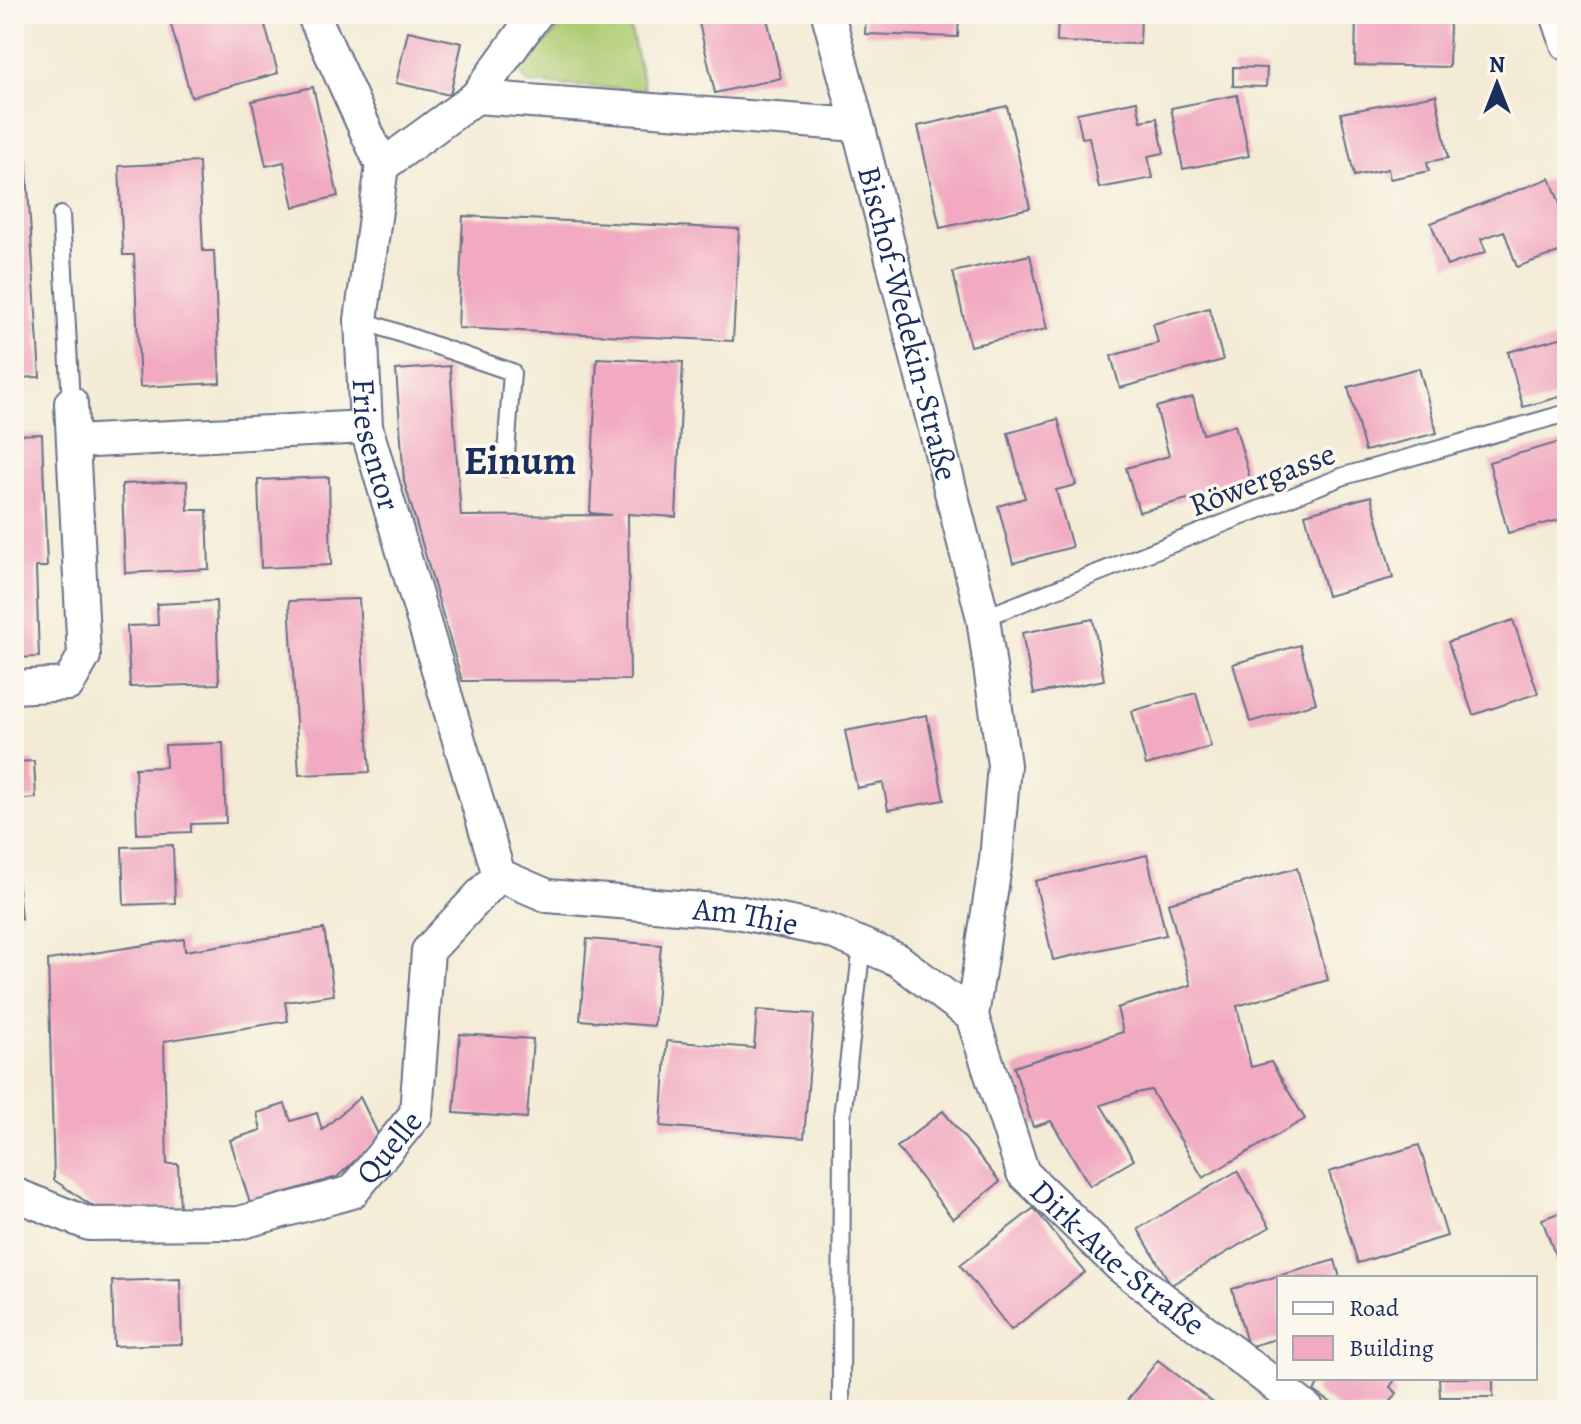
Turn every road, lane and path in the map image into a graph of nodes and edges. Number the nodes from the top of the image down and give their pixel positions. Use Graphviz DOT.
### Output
graph roads {
  1 [pos="313,14"];
  2 [pos="536,14"];
  3 [pos="828,14"];
  4 [pos="1557,14"];
  5 [pos="1567,44"];
  6 [pos="476,97"];
  7 [pos="858,125"];
  8 [pos="382,166"];
  9 [pos="61,215"];
  10 [pos="361,320"];
  11 [pos="71,403"];
  12 [pos="1567,413"];
  13 [pos="366,427"];
  14 [pos="73,442"];
  15 [pos="505,468"];
  16 [pos="983,618"];
  17 [pos="14,687"];
  18 [pos="499,875"];
  19 [pos="862,945"];
  20 [pos="972,1016"];
  21 [pos="14,1194"];
  22 [pos="841,1410"];
  23 [pos="1308,1410"];
  1 -- 8 [label="street"];
  2 -- 6 [label="street"];
  3 -- 7 [label="street"];
  4 -- 5 [label="street"];
  6 -- 7 [label="street, Bischof-Wedekin-Straße"];
  6 -- 8 [label="street"];
  7 -- 16 [label="street, Bischof-Wedekin-Straße"];
  8 -- 10 [label="street, Friesentor"];
  9 -- 11 [label="lane"];
  10 -- 13 [label="street, Friesentor"];
  10 -- 15 [label="lane"];
  11 -- 14 [label="street"];
  12 -- 16 [label="lane, Röwergasse"];
  13 -- 14 [label="street"];
  13 -- 18 [label="street, Friesentor"];
  14 -- 17 [label="street"];
  16 -- 20 [label="street, Bischof-Wedekin-Straße"];
  18 -- 19 [label="street, Am Thie"];
  18 -- 21 [label="street, Quelle"];
  19 -- 20 [label="street, Am Thie"];
  19 -- 22 [label="lane"];
  20 -- 23 [label="street, Dirk-Aue-Straße"];
}
